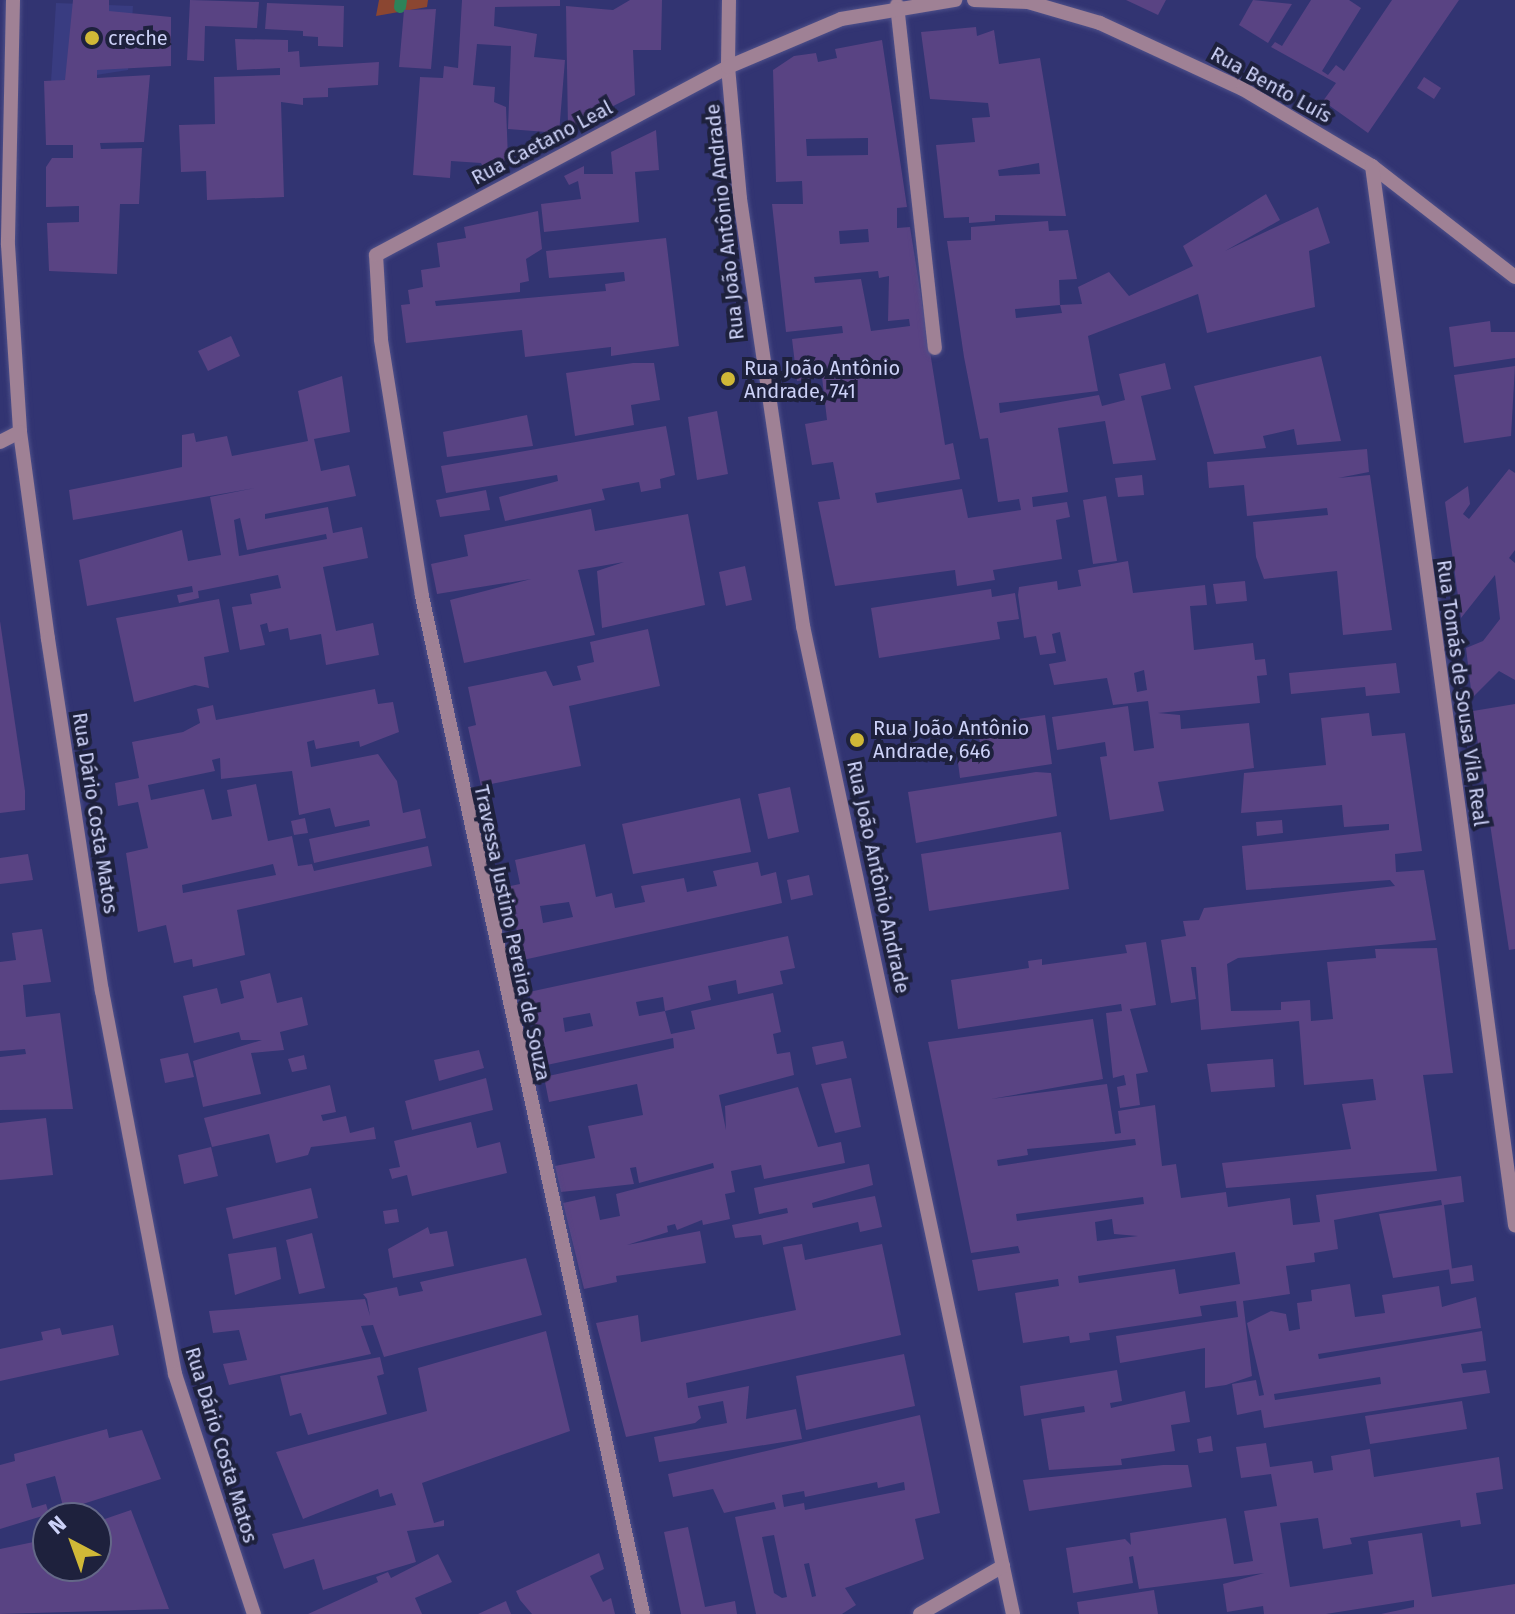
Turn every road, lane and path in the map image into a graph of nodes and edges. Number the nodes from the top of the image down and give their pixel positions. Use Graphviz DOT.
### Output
graph roads {
  1 [pos="13,0"];
  2 [pos="729,0"];
  3 [pos="955,0"];
  4 [pos="974,0"];
  5 [pos="897,5"];
  6 [pos="728,67"];
  7 [pos="1372,166"];
  8 [pos="376,255"];
  9 [pos="1515,277"];
  10 [pos="935,348"];
  11 [pos="20,432"];
  12 [pos="0,442"];
  13 [pos="1515,1225"];
  14 [pos="1003,1566"];
  15 [pos="254,1614"];
  16 [pos="643,1614"];
  17 [pos="920,1614"];
  18 [pos="1013,1614"];
  1 -- 11 [label="street, Rua Dário Costa Matos"];
  2 -- 6 [label="street, Rua João Antônio Andrade"];
  3 -- 5 [label="street"];
  4 -- 7 [label="street, Rua Bento Luís"];
  5 -- 6 [label="street"];
  5 -- 10 [label="street"];
  6 -- 8 [label="street, Rua Caetano Leal"];
  6 -- 14 [label="street, Rua João Antônio Andrade"];
  7 -- 9 [label="street, Rua Bento Luís"];
  7 -- 13 [label="street, Rua Tomás de Sousa Vila Real"];
  8 -- 16 [label="street, Travessa Justino Pereira de Souza"];
  11 -- 12 [label="street"];
  11 -- 15 [label="street, Rua Dário Costa Matos"];
  14 -- 17 [label="street"];
  14 -- 18 [label="street, Rua João Antônio Andrade"];
}
